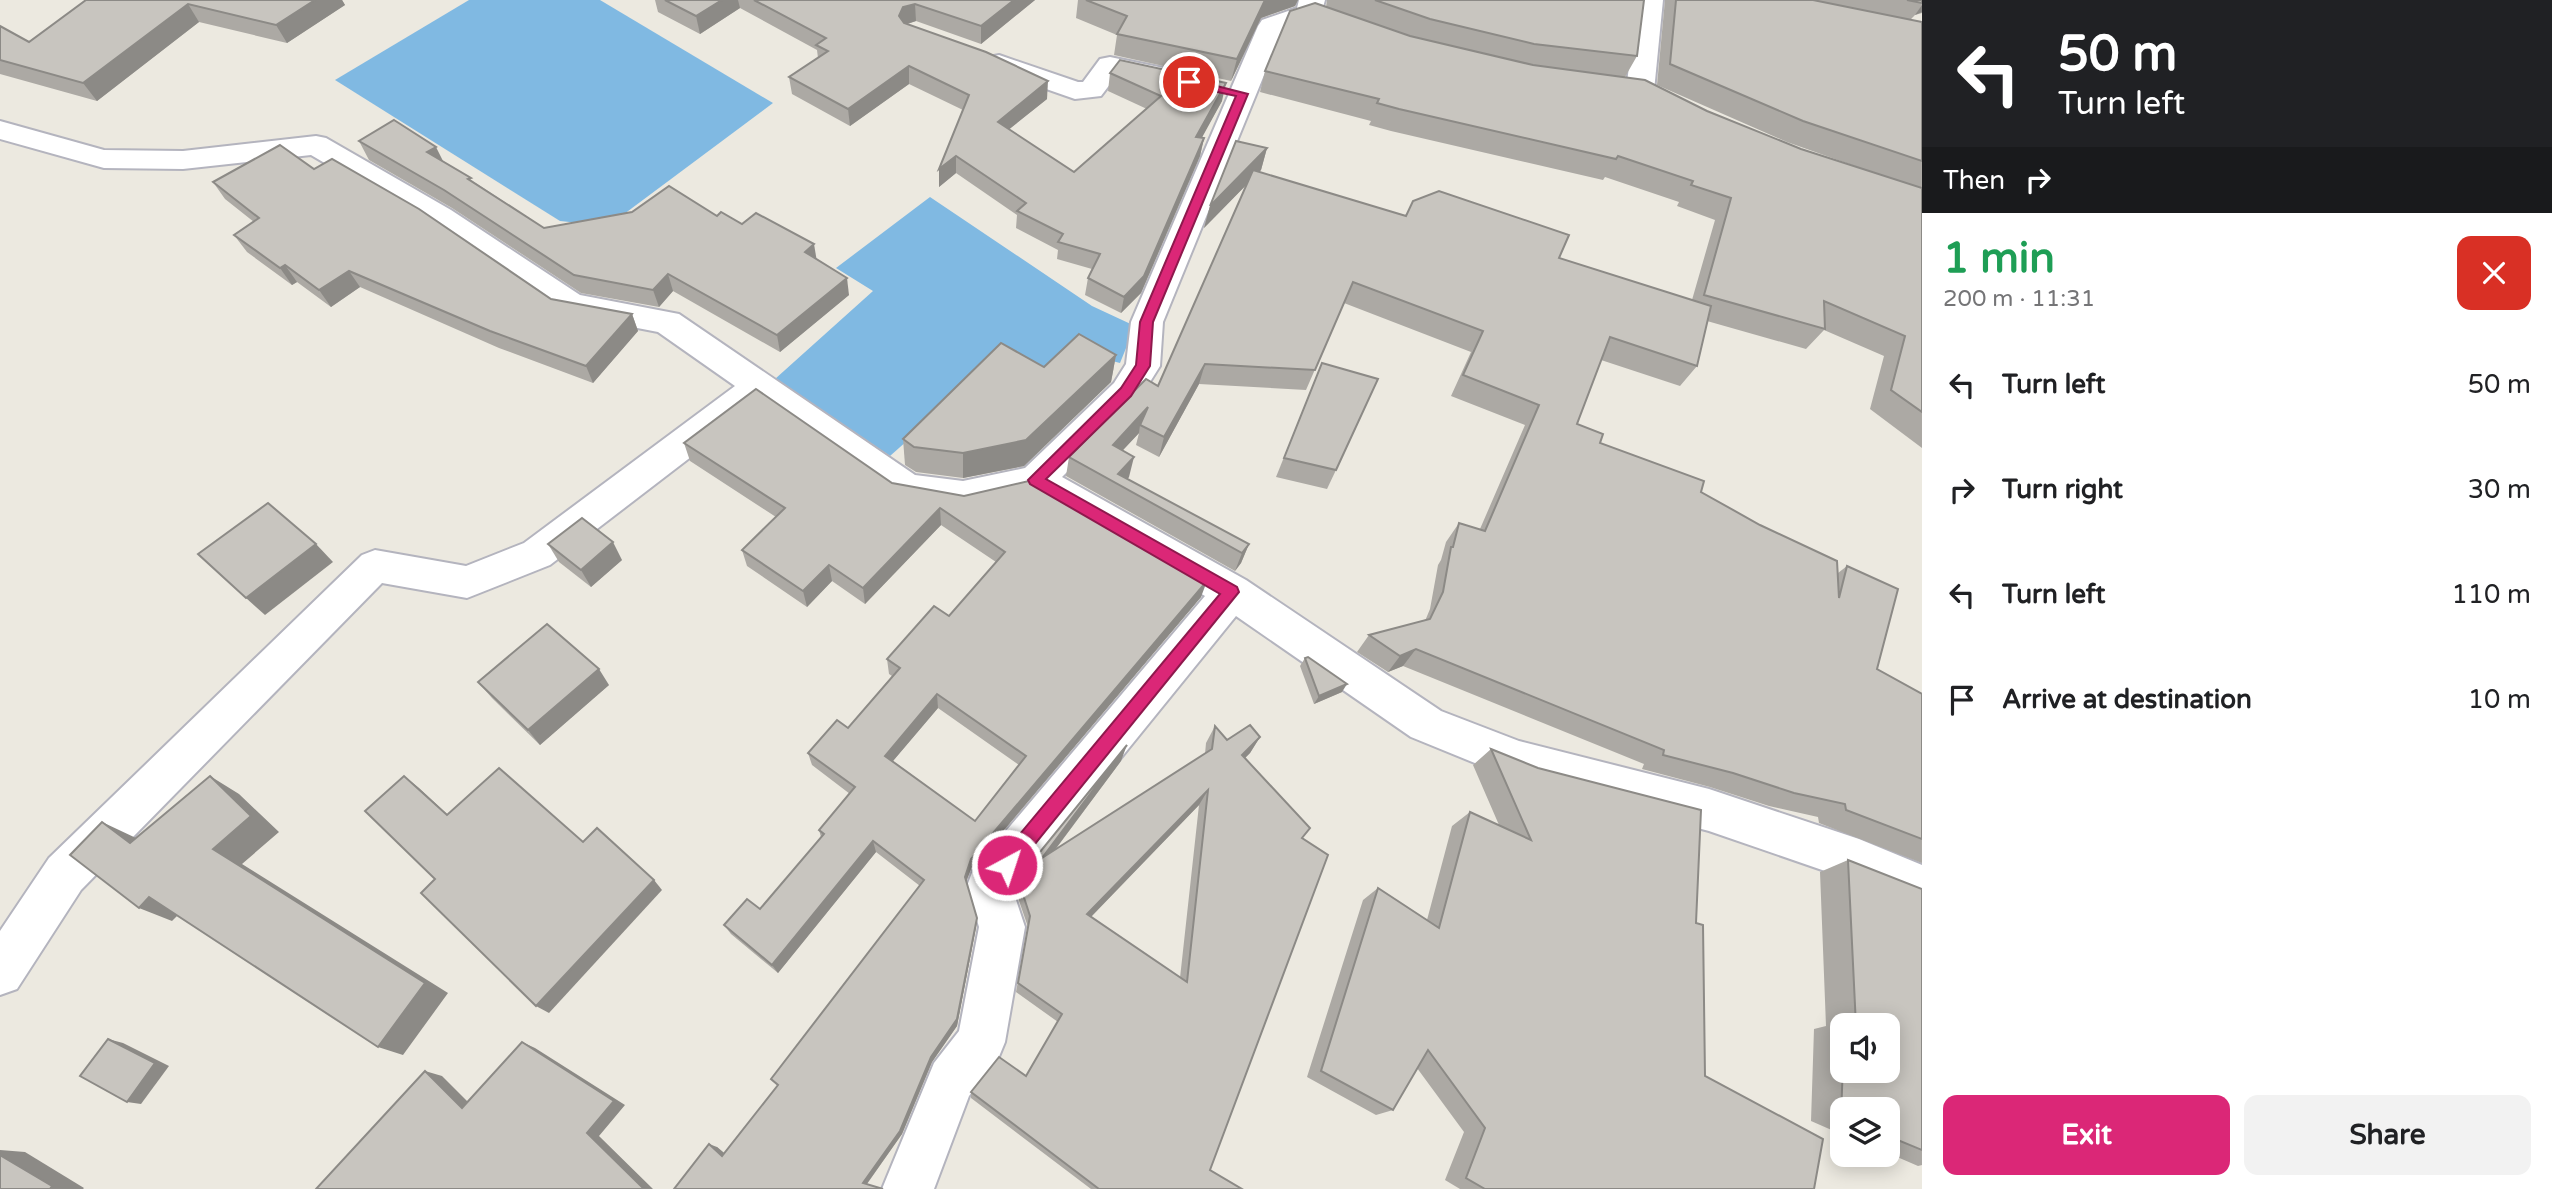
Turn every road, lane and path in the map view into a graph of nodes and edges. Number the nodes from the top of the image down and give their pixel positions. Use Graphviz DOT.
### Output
graph roads {
  1 [pos="1650,0"];
  2 [pos="1318,12"];
  3 [pos="974,54"];
  4 [pos="1216,88"];
  5 [pos="1638,94"];
  6 [pos="0,130"];
  7 [pos="759,386"];
  8 [pos="1036,480"];
  9 [pos="1231,592"];
  10 [pos="1922,888"];
  11 [pos="0,972"];
  12 [pos="908,1189"];
  1 -- 5 [label="street"];
  2 -- 4 [label="street"];
  3 -- 4 [label="street"];
  4 -- 8 [label="street"];
  6 -- 7 [label="street"];
  7 -- 8 [label="street"];
  7 -- 11 [label="street"];
  8 -- 9 [label="street"];
  9 -- 10 [label="street"];
  9 -- 12 [label="street"];
}
